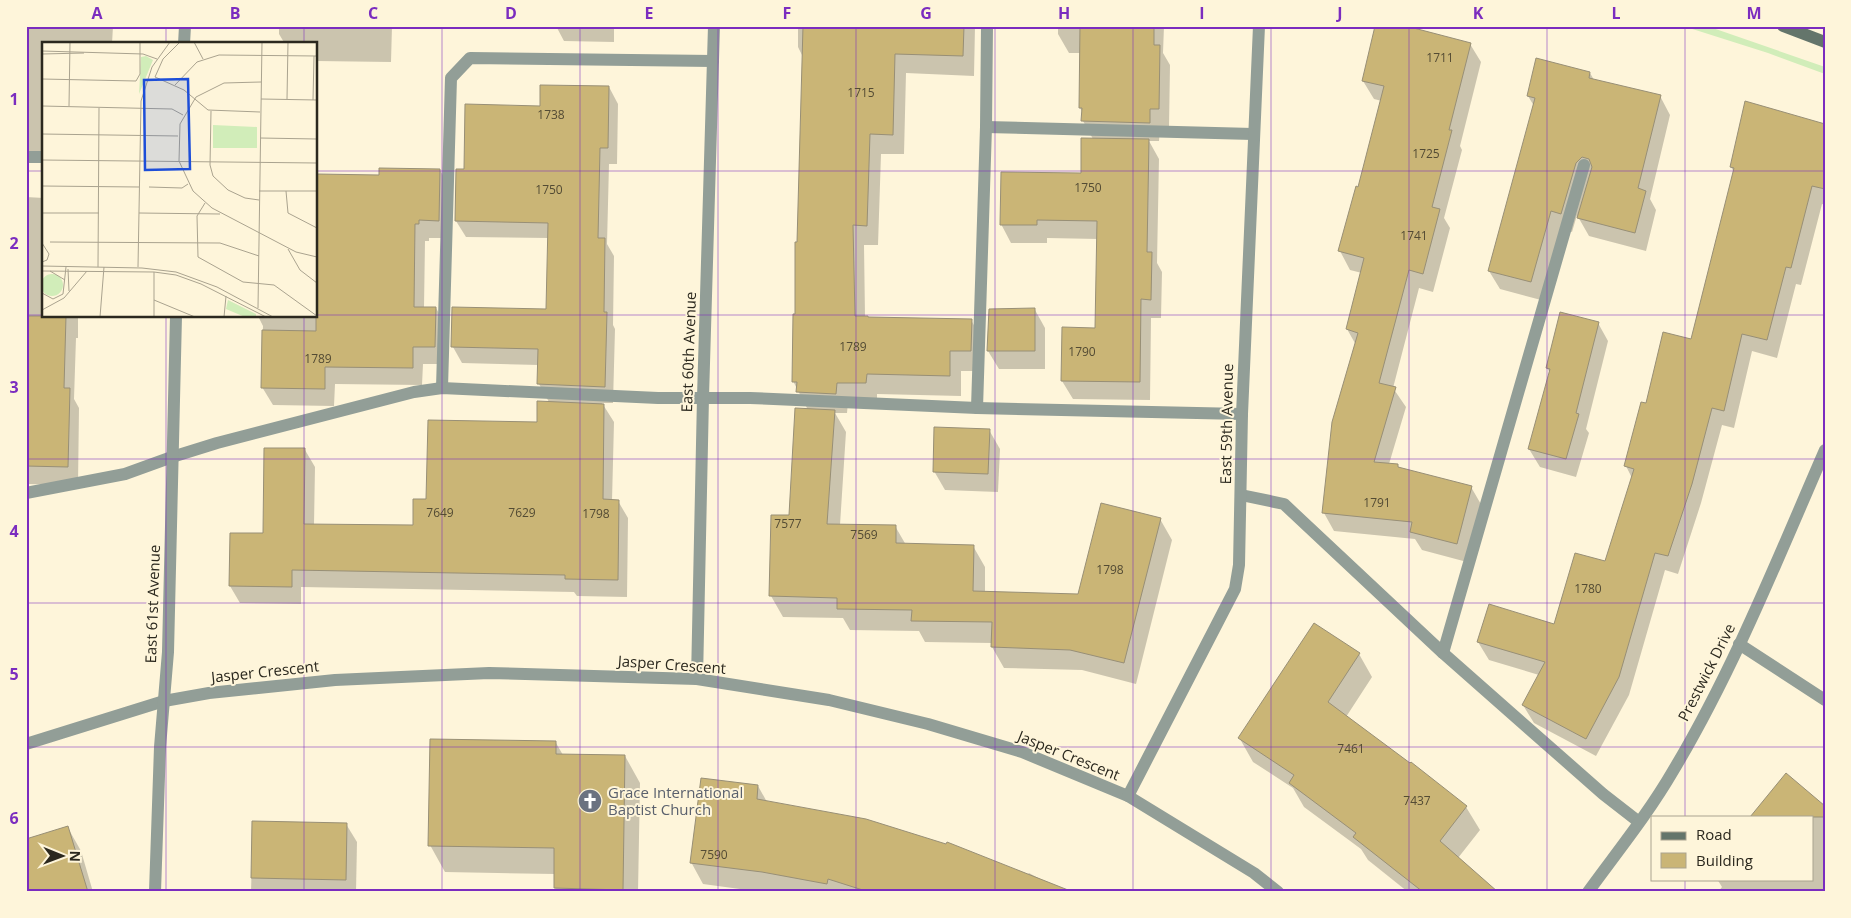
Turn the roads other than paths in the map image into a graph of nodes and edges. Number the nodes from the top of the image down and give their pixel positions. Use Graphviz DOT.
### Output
graph roads {
  1 [pos="185,26"];
  2 [pos="714,26"];
  3 [pos="987,26"];
  4 [pos="1259,26"];
  5 [pos="1783,26"];
  6 [pos="184,42"];
  7 [pos="1825,42"];
  8 [pos="713,61"];
  9 [pos="986,127"];
  10 [pos="1253,134"];
  11 [pos="26,156"];
  12 [pos="42,157"];
  13 [pos="1584,165"];
  14 [pos="176,318"];
  15 [pos="442,388"];
  16 [pos="703,397"];
  17 [pos="978,408"];
  18 [pos="1242,414"];
  19 [pos="1825,450"];
  20 [pos="172,457"];
  21 [pos="26,493"];
  22 [pos="1241,495"];
  23 [pos="1739,644"];
  24 [pos="1443,653"];
  25 [pos="697,679"];
  26 [pos="1825,700"];
  27 [pos="164,701"];
  28 [pos="26,744"];
  29 [pos="1128,796"];
  30 [pos="1639,822"];
  31 [pos="155,892"];
  32 [pos="1278,892"];
  33 [pos="1588,892"];
  1 -- 6 [label="street"];
  2 -- 8 [label="street, East 60th Avenue"];
  3 -- 9 [label="street"];
  4 -- 10 [label="street, East 59th Avenue"];
  5 -- 7 [label="street"];
  8 -- 15 [label="street"];
  8 -- 16 [label="street, East 60th Avenue"];
  9 -- 10 [label="street"];
  9 -- 17 [label="street"];
  10 -- 18 [label="street, East 59th Avenue"];
  11 -- 12 [label="street"];
  13 -- 24 [label="street"];
  14 -- 20 [label="street, East 61st Avenue"];
  15 -- 16 [label="street"];
  15 -- 20 [label="street"];
  16 -- 17 [label="street"];
  16 -- 25 [label="street, East 60th Avenue"];
  17 -- 18 [label="street"];
  18 -- 22 [label="street, East 59th Avenue"];
  19 -- 23 [label="street, Prestwick Drive"];
  20 -- 21 [label="street"];
  20 -- 27 [label="street, East 61st Avenue"];
  22 -- 24 [label="street"];
  22 -- 29 [label="street, East 59th Avenue"];
  23 -- 26 [label="street"];
  23 -- 30 [label="street, Prestwick Drive"];
  24 -- 30 [label="street"];
  25 -- 27 [label="street, Jasper Crescent"];
  25 -- 29 [label="street, Jasper Crescent"];
  27 -- 28 [label="street, Jasper Crescent"];
  27 -- 31 [label="street, East 61st Avenue"];
  29 -- 32 [label="street, Jasper Crescent"];
  30 -- 33 [label="street, Prestwick Drive"];
}
